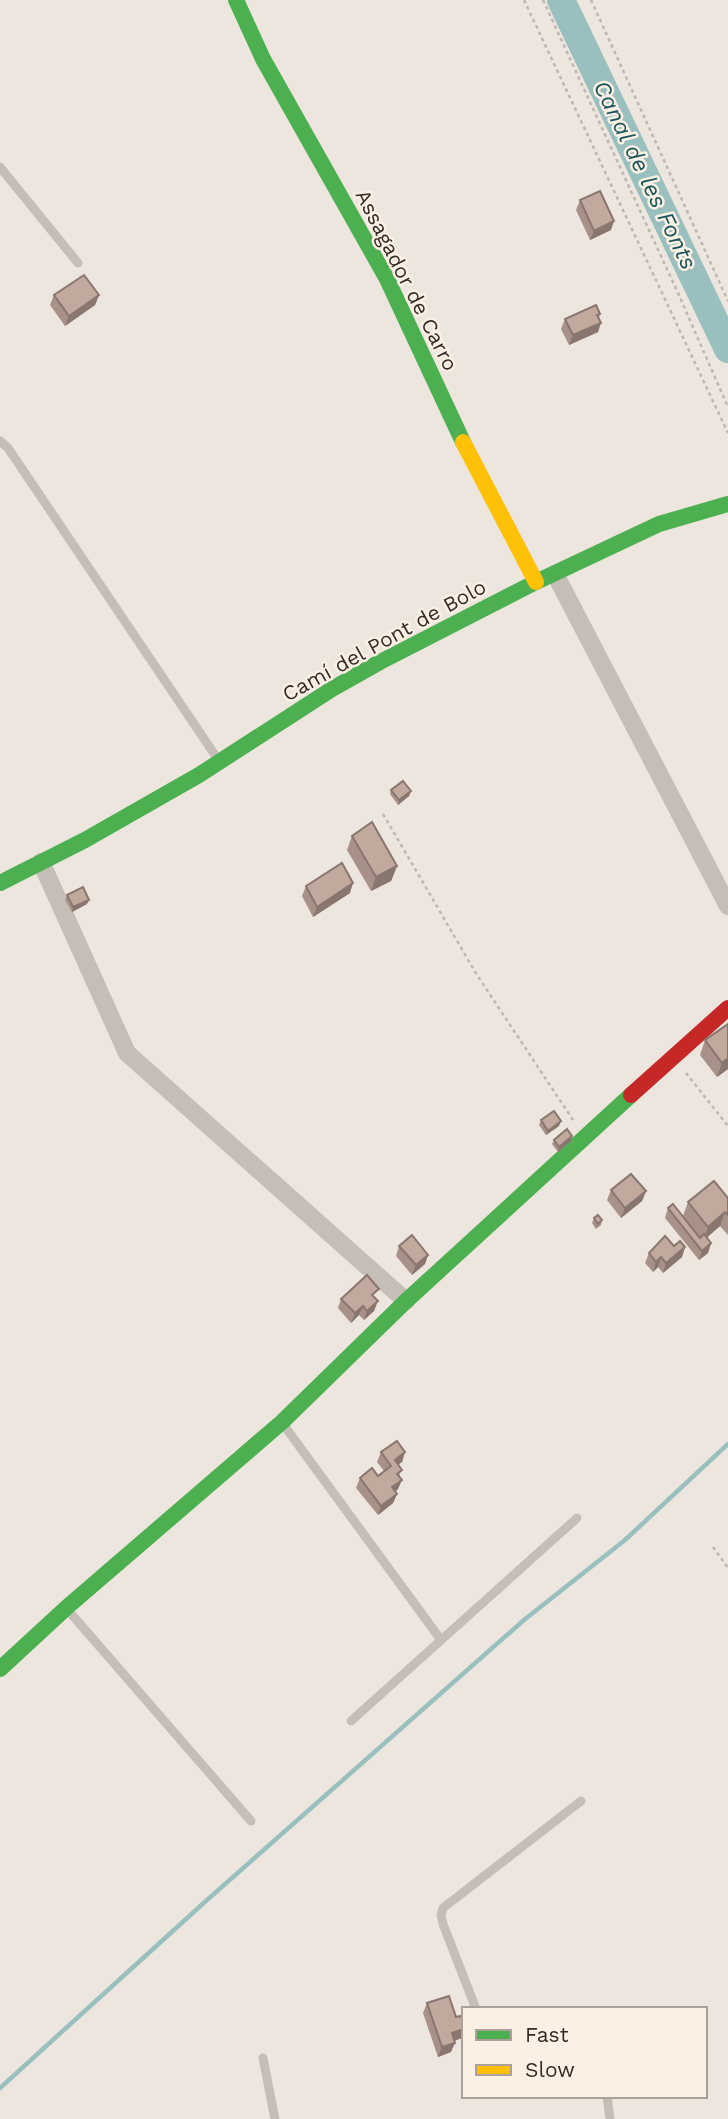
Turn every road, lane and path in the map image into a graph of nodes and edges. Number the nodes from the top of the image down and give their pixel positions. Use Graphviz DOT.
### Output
graph roads {
  1 [pos="236,0"];
  2 [pos="524,0"];
  3 [pos="543,0"];
  4 [pos="591,0"];
  5 [pos="0,167"];
  6 [pos="78,263"];
  7 [pos="728,301"];
  8 [pos="728,407"];
  9 [pos="728,433"];
  10 [pos="0,441"];
  11 [pos="728,504"];
  12 [pos="555,574"];
  13 [pos="536,582"];
  14 [pos="220,762"];
  15 [pos="383,814"];
  16 [pos="41,862"];
  17 [pos="0,883"];
  18 [pos="728,906"];
  19 [pos="728,1008"];
  20 [pos="674,1056"];
  21 [pos="728,1126"];
  22 [pos="584,1136"];
  23 [pos="406,1301"];
  24 [pos="282,1422"];
  25 [pos="577,1518"];
  26 [pos="713,1547"];
  27 [pos="728,1568"];
  28 [pos="66,1608"];
  29 [pos="441,1640"];
  30 [pos="0,1669"];
  31 [pos="351,1721"];
  32 [pos="581,1801"];
  33 [pos="251,1821"];
  34 [pos="476,2007"];
  35 [pos="263,2058"];
  36 [pos="607,2098"];
  37 [pos="275,2119"];
  38 [pos="610,2119"];
  1 -- 13 [label="street, Assagador de Carro"];
  2 -- 9 [label="path"];
  3 -- 8 [label="path"];
  4 -- 7 [label="path"];
  5 -- 6 [label="lane"];
  10 -- 14 [label="lane"];
  11 -- 12 [label="street, Camí del Pont de Bolo"];
  12 -- 13 [label="street, Camí del Pont de Bolo"];
  12 -- 18 [label="street"];
  13 -- 14 [label="street, Camí del Pont de Bolo"];
  14 -- 16 [label="street, Camí del Pont de Bolo"];
  15 -- 22 [label="path"];
  16 -- 17 [label="street, Camí del Pont de Bolo"];
  16 -- 23 [label="street"];
  19 -- 20 [label="street"];
  20 -- 21 [label="path"];
  20 -- 22 [label="street"];
  22 -- 23 [label="street"];
  23 -- 24 [label="street"];
  24 -- 28 [label="street"];
  24 -- 29 [label="lane"];
  25 -- 29 [label="lane"];
  26 -- 27 [label="path"];
  28 -- 30 [label="street"];
  28 -- 33 [label="lane"];
  29 -- 31 [label="lane"];
  32 -- 34 [label="lane"];
  35 -- 37 [label="lane"];
  36 -- 38 [label="lane"];
}
